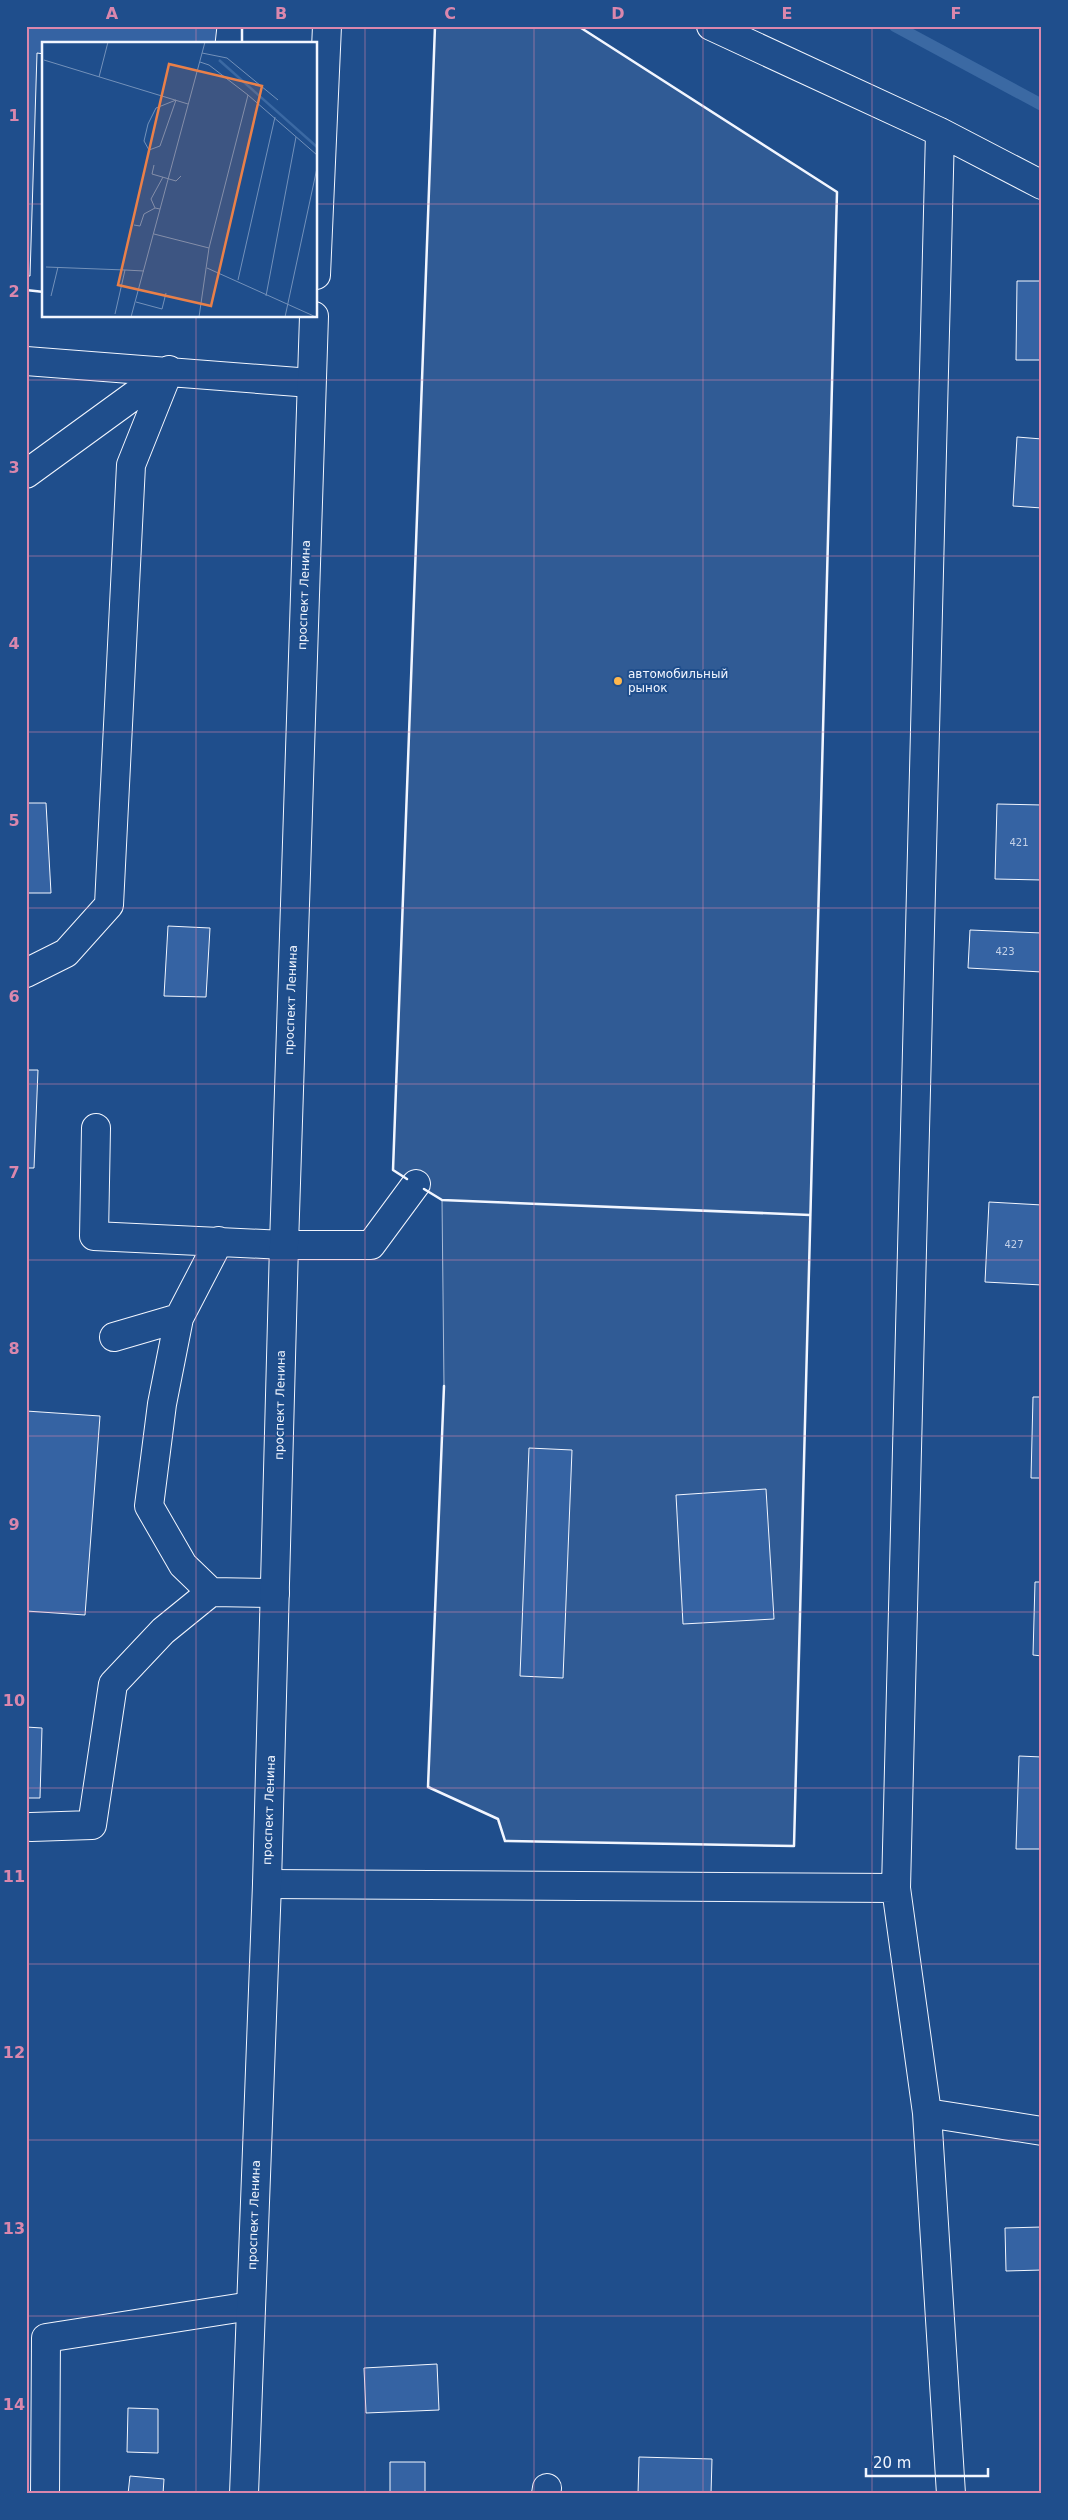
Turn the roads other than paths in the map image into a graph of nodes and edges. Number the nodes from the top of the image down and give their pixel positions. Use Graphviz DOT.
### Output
graph roads {
  1 [pos="328,26"];
  2 [pos="711,26"];
  3 [pos="940,132"];
  4 [pos="1042,185"];
  5 [pos="318,234"];
  6 [pos="314,318"];
  7 [pos="26,361"];
  8 [pos="169,370"];
  9 [pos="311,383"];
  10 [pos="26,474"];
  11 [pos="26,973"];
  12 [pos="96,1128"];
  13 [pos="416,1184"];
  14 [pos="219,1241"];
  15 [pos="284,1245"];
  16 [pos="178,1318"];
  17 [pos="114,1337"];
  18 [pos="211,1592"];
  19 [pos="275,1593"];
  20 [pos="31,1827"];
  21 [pos="267,1884"];
  22 [pos="896,1888"];
  23 [pos="927,2113"];
  24 [pos="1042,2131"];
  25 [pos="251,2306"];
  26 [pos="36,2340"];
  27 [pos="44,2494"];
  28 [pos="244,2494"];
  29 [pos="951,2494"];
  1 -- 5 [label="main road"];
  2 -- 3 [label="main road"];
  3 -- 4 [label="main road"];
  3 -- 22 [label="main road"];
  6 -- 9 [label="main road, проспект Ленина"];
  7 -- 8 [label="main road"];
  8 -- 9 [label="main road"];
  8 -- 10 [label="main road"];
  8 -- 11 [label="main road"];
  9 -- 15 [label="main road, проспект Ленина"];
  12 -- 14 [label="main road"];
  13 -- 15 [label="main road"];
  14 -- 15 [label="main road"];
  14 -- 16 [label="main road"];
  15 -- 19 [label="main road, проспект Ленина"];
  16 -- 17 [label="main road"];
  16 -- 18 [label="main road"];
  18 -- 19 [label="main road"];
  18 -- 20 [label="main road"];
  19 -- 21 [label="main road, проспект Ленина"];
  21 -- 22 [label="main road"];
  21 -- 25 [label="main road, проспект Ленина"];
  22 -- 23 [label="main road"];
  23 -- 24 [label="main road"];
  23 -- 29 [label="main road"];
  25 -- 26 [label="main road"];
  25 -- 28 [label="main road, проспект Ленина"];
  26 -- 27 [label="main road"];
}
